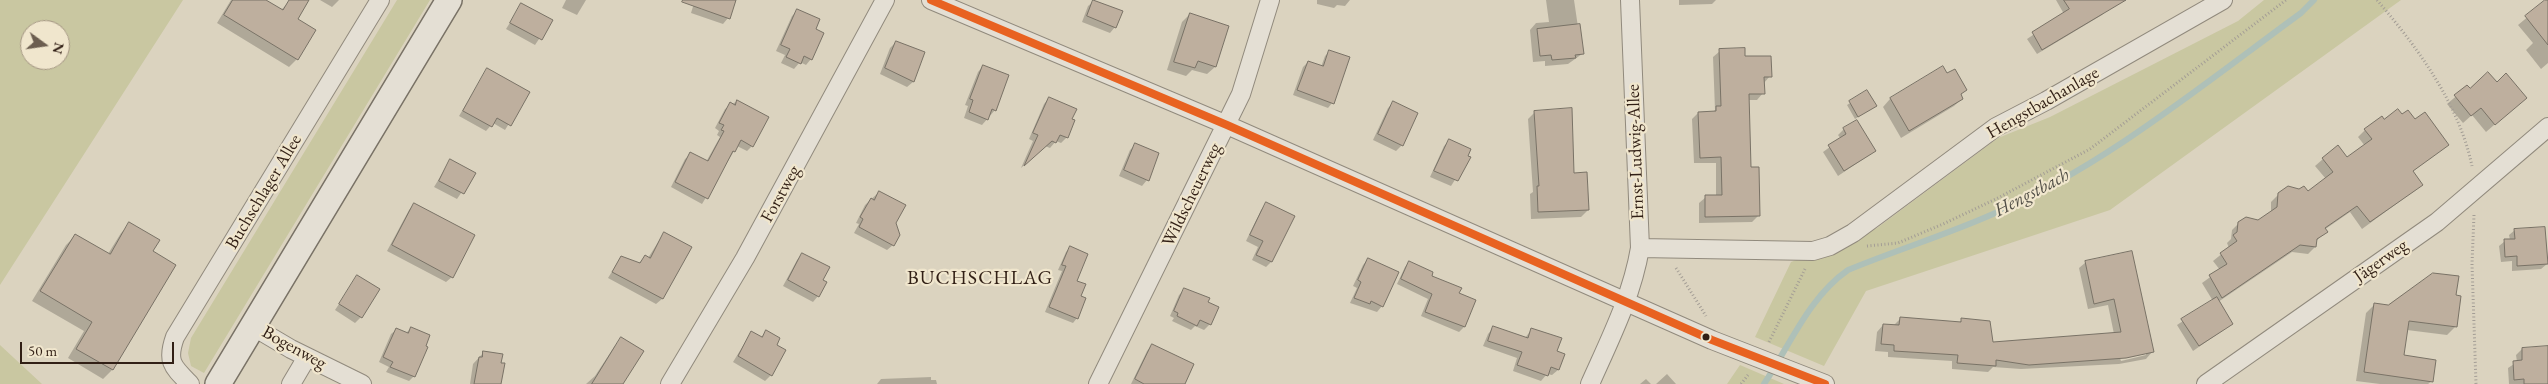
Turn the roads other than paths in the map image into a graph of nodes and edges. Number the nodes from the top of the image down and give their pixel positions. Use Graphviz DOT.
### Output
graph roads {
  1 [pos="380,0"];
  2 [pos="449,0"];
  3 [pos="885,0"];
  4 [pos="931,0"];
  5 [pos="1270,0"];
  6 [pos="1630,0"];
  7 [pos="2223,0"];
  8 [pos="1227,125"];
  9 [pos="2548,127"];
  10 [pos="1640,248"];
  11 [pos="1626,302"];
  12 [pos="252,326"];
  13 [pos="307,357"];
  14 [pos="190,384"];
  15 [pos="218,384"];
  16 [pos="291,384"];
  17 [pos="362,384"];
  18 [pos="670,384"];
  19 [pos="1098,384"];
  20 [pos="1590,384"];
  21 [pos="1825,384"];
  22 [pos="2206,384"];
  1 -- 14 [label="street, Buchschlager Allee"];
  2 -- 12 [label="main road"];
  3 -- 18 [label="street, Forstweg"];
  4 -- 8 [label="street"];
  5 -- 8 [label="street, Wildscheuerweg"];
  6 -- 10 [label="street, Ernst-Ludwig-Allee"];
  7 -- 10 [label="street, Hengstbachanlage"];
  8 -- 11 [label="street"];
  8 -- 19 [label="street, Wildscheuerweg"];
  9 -- 22 [label="street, Jägerweg"];
  10 -- 11 [label="street, Ernst-Ludwig-Allee"];
  11 -- 20 [label="street"];
  11 -- 21 [label="street"];
  12 -- 13 [label="street, Bogenweg"];
  12 -- 15 [label="main road"];
  13 -- 16 [label="street"];
  13 -- 17 [label="street, Bogenweg"];
}
